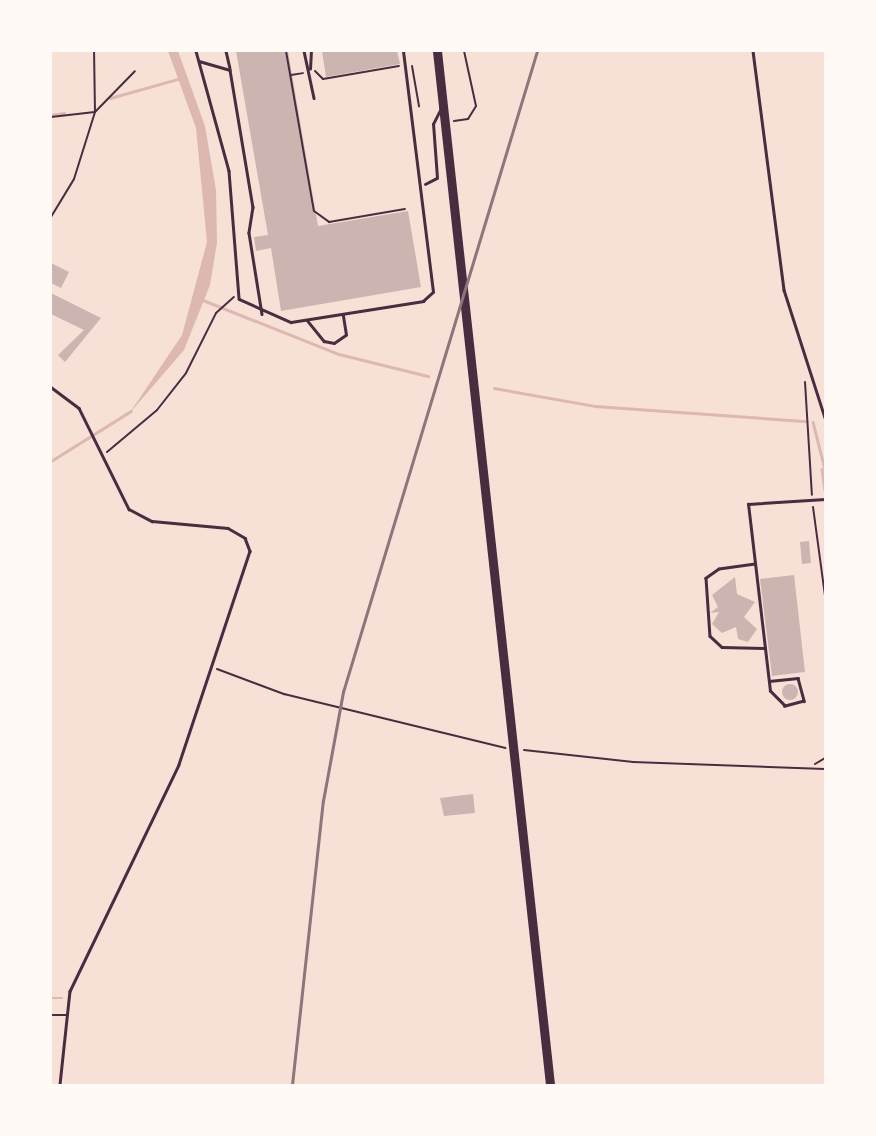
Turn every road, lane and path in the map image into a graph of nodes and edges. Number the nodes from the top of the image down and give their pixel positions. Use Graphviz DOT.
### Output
graph roads {
  1 [pos="94,51"];
  2 [pos="196,51"];
  3 [pos="226,51"];
  4 [pos="286,51"];
  5 [pos="304,51"];
  6 [pos="311,51"];
  7 [pos="403,51"];
  8 [pos="438,51"];
  9 [pos="464,51"];
  10 [pos="753,51"];
  11 [pos="199,61"];
  12 [pos="400,66"];
  13 [pos="411,66"];
  14 [pos="230,70"];
  15 [pos="135,71"];
  16 [pos="309,72"];
  17 [pos="290,75"];
  18 [pos="314,98"];
  19 [pos="443,104"];
  20 [pos="419,106"];
  21 [pos="95,112"];
  22 [pos="51,117"];
  23 [pos="445,121"];
  24 [pos="423,184"];
  25 [pos="405,209"];
  26 [pos="51,217"];
  27 [pos="225,300"];
  28 [pos="262,314"];
  29 [pos="343,314"];
  30 [pos="307,320"];
  31 [pos="812,374"];
  32 [pos="51,387"];
  33 [pos="825,418"];
  34 [pos="103,456"];
  35 [pos="812,499"];
  36 [pos="825,499"];
  37 [pos="755,564"];
  38 [pos="825,596"];
  39 [pos="765,649"];
  40 [pos="213,667"];
  41 [pos="769,681"];
  42 [pos="512,748"];
  43 [pos="825,758"];
  44 [pos="814,765"];
  45 [pos="825,769"];
  46 [pos="51,1015"];
  47 [pos="67,1015"];
  48 [pos="60,1085"];
  49 [pos="550,1085"];
  1 -- 21 [label="path"];
  2 -- 11 [label="lane"];
  3 -- 14 [label="lane"];
  4 -- 17 [label="path"];
  5 -- 16 [label="lane"];
  6 -- 16 [label="lane"];
  7 -- 24 [label="lane"];
  8 -- 19 [label="main road"];
  9 -- 23 [label="path"];
  10 -- 31 [label="lane"];
  11 -- 14 [label="lane"];
  11 -- 28 [label="lane"];
  12 -- 16 [label="path"];
  13 -- 20 [label="path"];
  14 -- 28 [label="lane"];
  15 -- 21 [label="path"];
  16 -- 17 [label="path"];
  16 -- 18 [label="lane"];
  17 -- 25 [label="path"];
  19 -- 23 [label="main road"];
  19 -- 24 [label="lane"];
  21 -- 22 [label="path"];
  21 -- 26 [label="path"];
  23 -- 42 [label="main road"];
  24 -- 29 [label="lane"];
  27 -- 34 [label="path"];
  28 -- 30 [label="lane"];
  29 -- 30 [label="lane"];
  29 -- 30 [label="lane"];
  31 -- 33 [label="lane"];
  31 -- 35 [label="path"];
  32 -- 34 [label="lane"];
  34 -- 40 [label="lane"];
  35 -- 36 [label="lane"];
  35 -- 37 [label="lane"];
  35 -- 38 [label="path"];
  37 -- 39 [label="lane"];
  37 -- 39 [label="lane"];
  39 -- 41 [label="lane"];
  40 -- 42 [label="path"];
  40 -- 47 [label="lane"];
  41 -- 41 [label="lane"];
  42 -- 44 [label="path"];
  42 -- 49 [label="main road"];
  43 -- 44 [label="path"];
  44 -- 45 [label="path"];
  46 -- 47 [label="lane"];
  47 -- 48 [label="lane"];
}
